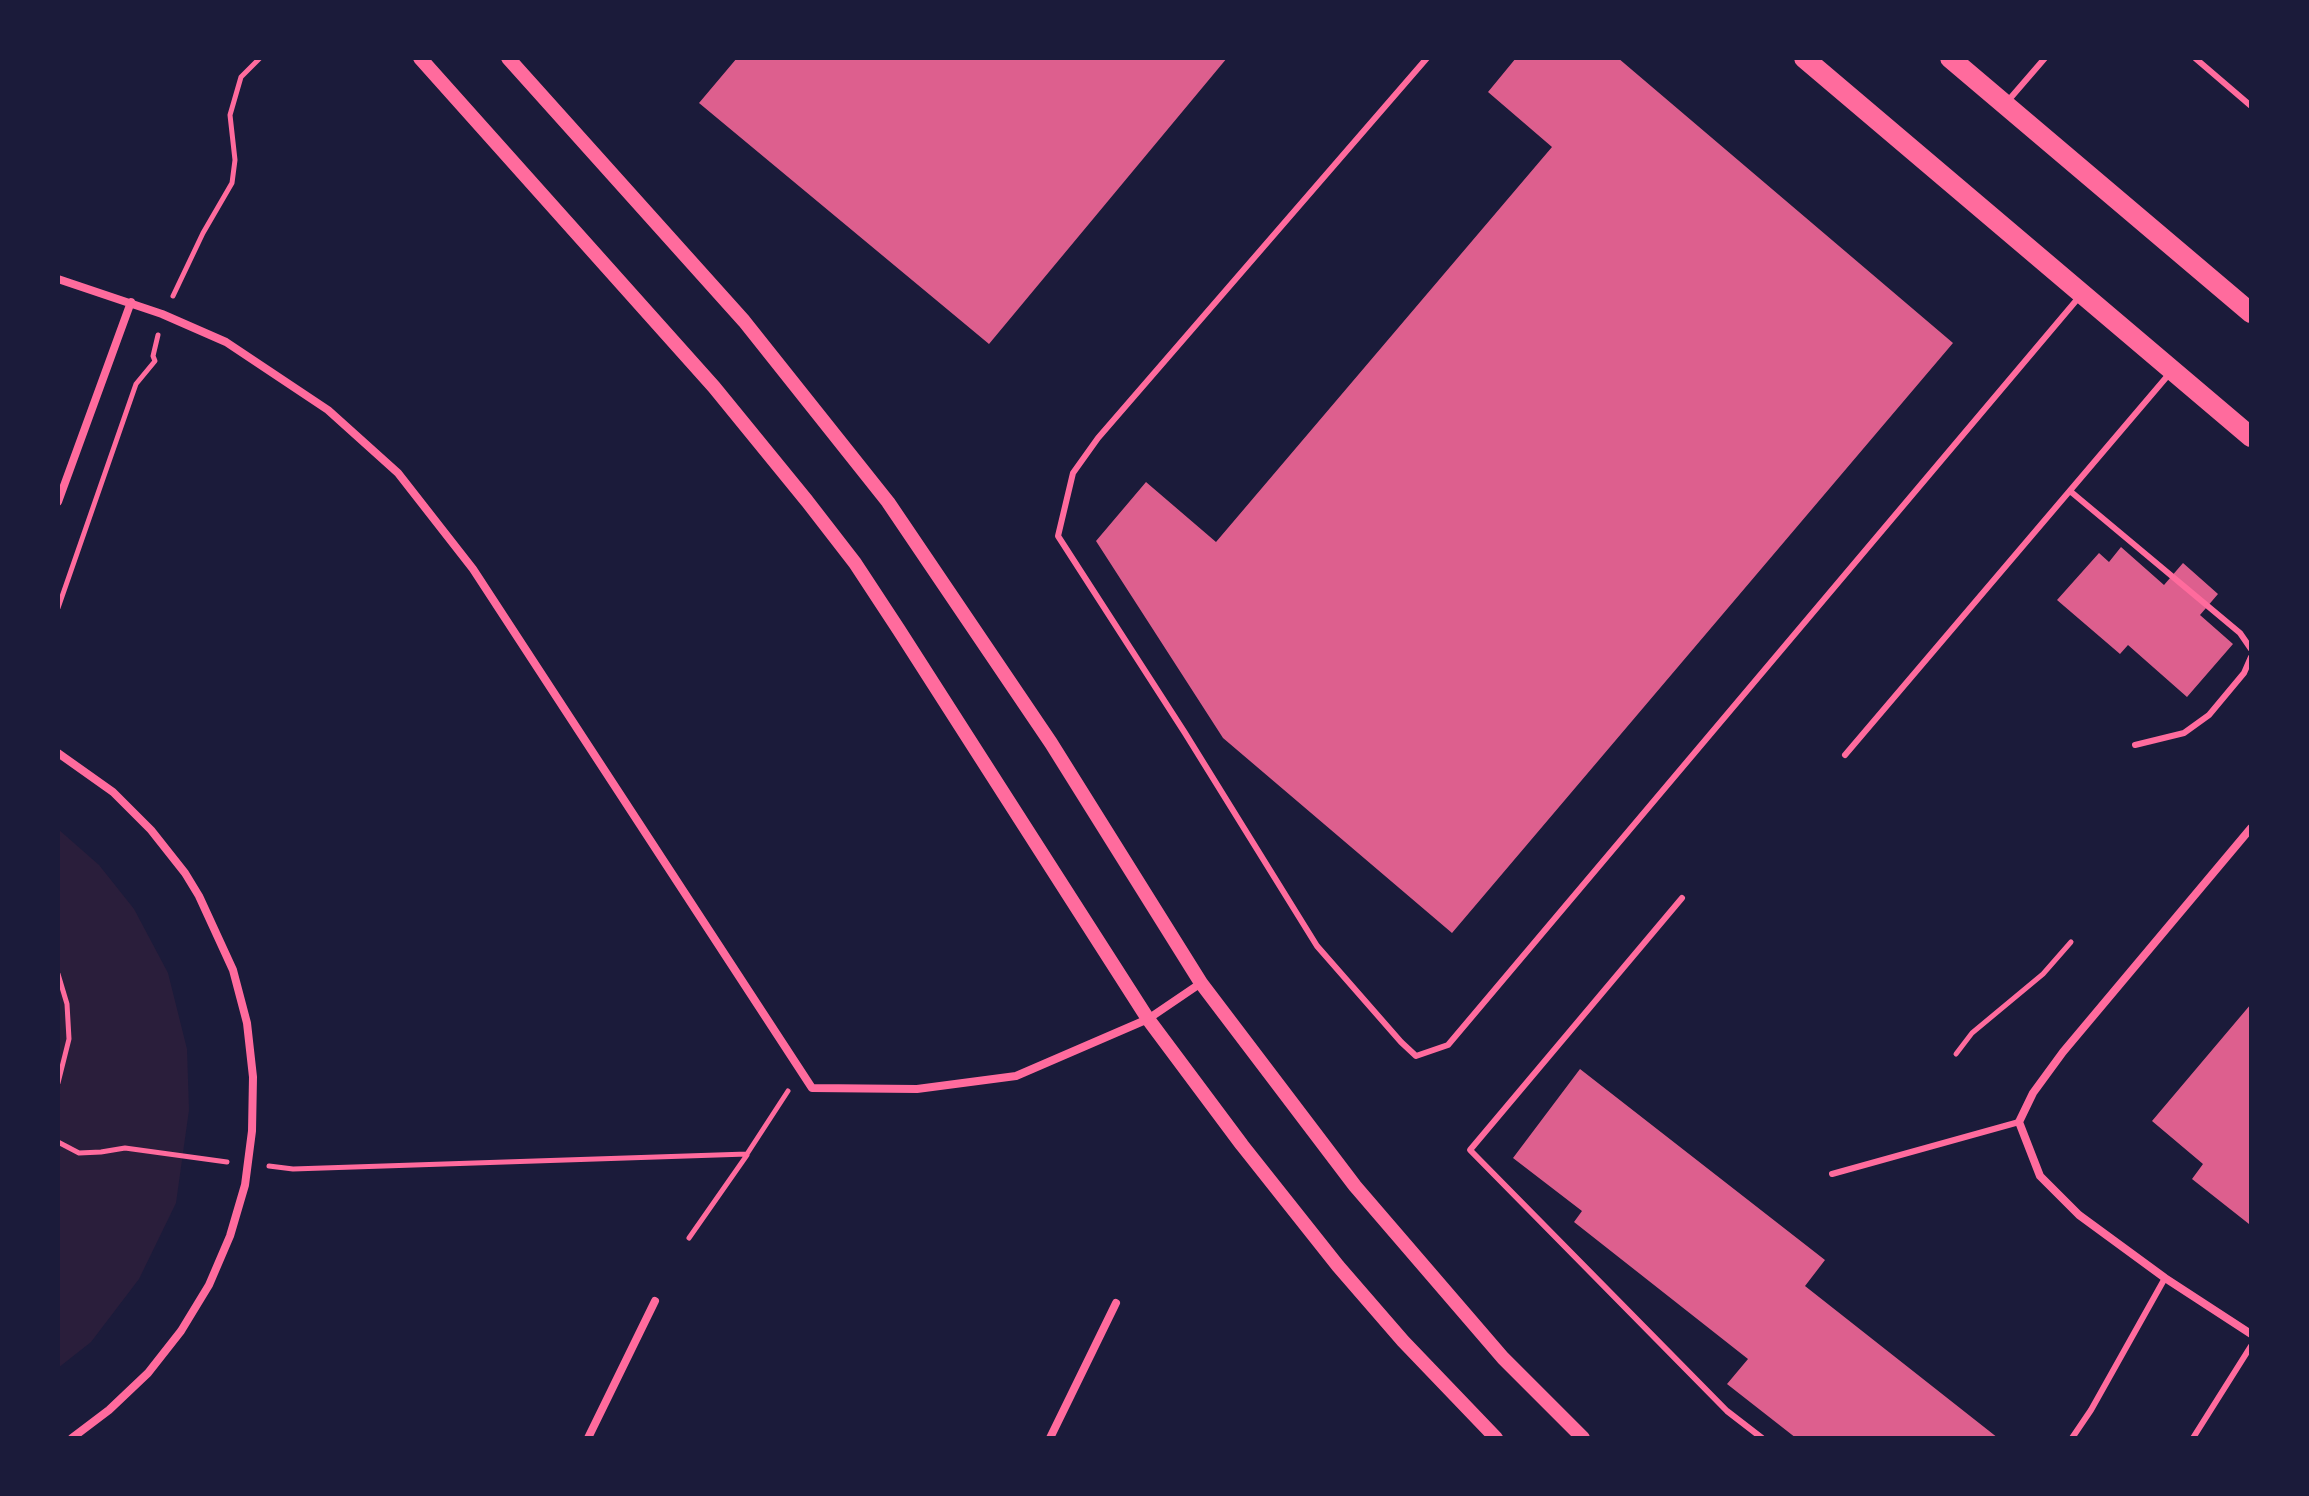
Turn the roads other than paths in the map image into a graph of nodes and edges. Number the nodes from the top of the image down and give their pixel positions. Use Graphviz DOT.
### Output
graph roads {
  1 [pos="508,58"];
  2 [pos="1427,58"];
  3 [pos="1804,58"];
  4 [pos="1950,58"];
  5 [pos="2045,58"];
  6 [pos="2195,58"];
  7 [pos="428,61"];
  8 [pos="2005,105"];
  9 [pos="2251,106"];
  10 [pos="58,279"];
  11 [pos="2082,293"];
  12 [pos="131,302"];
  13 [pos="2251,313"];
  14 [pos="2173,371"];
  15 [pos="2251,437"];
  16 [pos="2070,491"];
  17 [pos="58,502"];
  18 [pos="2251,649"];
  19 [pos="2251,657"];
  20 [pos="2135,745"];
  21 [pos="58,753"];
  22 [pos="1845,755"];
  23 [pos="2251,828"];
  24 [pos="1682,898"];
  25 [pos="1201,983"];
  26 [pos="1148,1019"];
  27 [pos="2019,1122"];
  28 [pos="1832,1174"];
  29 [pos="2165,1278"];
  30 [pos="655,1301"];
  31 [pos="1116,1303"];
  32 [pos="2251,1334"];
  33 [pos="2251,1346"];
  34 [pos="72,1438"];
  35 [pos="588,1438"];
  36 [pos="1050,1438"];
  37 [pos="1496,1438"];
  38 [pos="1583,1438"];
  39 [pos="1762,1438"];
  40 [pos="2072,1438"];
  41 [pos="2193,1438"];
  1 -- 25 [label="street"];
  2 -- 11 [label="lane"];
  3 -- 11 [label="main road"];
  4 -- 8 [label="main road"];
  5 -- 8 [label="lane"];
  6 -- 9 [label="lane"];
  7 -- 26 [label="street"];
  8 -- 13 [label="main road"];
  10 -- 12 [label="street"];
  11 -- 14 [label="main road"];
  12 -- 17 [label="street"];
  12 -- 26 [label="street"];
  14 -- 15 [label="main road"];
  14 -- 16 [label="lane"];
  16 -- 18 [label="lane"];
  16 -- 22 [label="lane"];
  19 -- 20 [label="lane"];
  21 -- 34 [label="street"];
  23 -- 27 [label="street"];
  24 -- 39 [label="lane"];
  25 -- 26 [label="street"];
  25 -- 38 [label="street"];
  26 -- 37 [label="street"];
  27 -- 28 [label="lane"];
  27 -- 29 [label="street"];
  29 -- 32 [label="street"];
  29 -- 40 [label="lane"];
  30 -- 35 [label="street"];
  31 -- 36 [label="street"];
  33 -- 41 [label="lane"];
}
